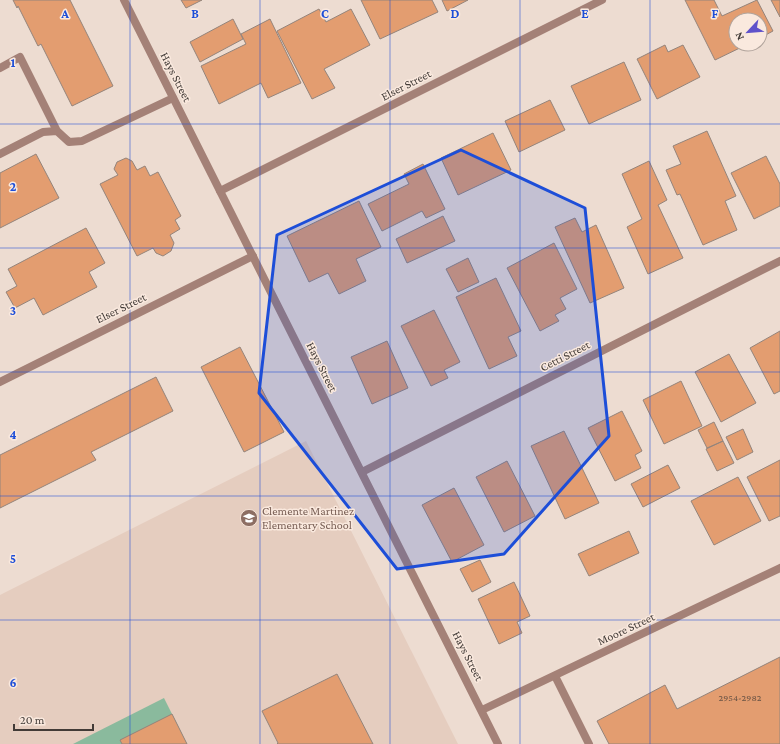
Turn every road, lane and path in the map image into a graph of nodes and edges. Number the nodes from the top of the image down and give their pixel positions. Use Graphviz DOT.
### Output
graph roads {
  1 [pos="124,0"];
  2 [pos="602,0"];
  3 [pos="0,68"];
  4 [pos="173,98"];
  5 [pos="57,131"];
  6 [pos="0,154"];
  7 [pos="220,191"];
  8 [pos="253,256"];
  9 [pos="780,261"];
  10 [pos="0,382"];
  11 [pos="362,472"];
  12 [pos="780,568"];
  13 [pos="555,676"];
  14 [pos="482,710"];
  15 [pos="498,744"];
  16 [pos="589,744"];
  1 -- 4 [label="street, Hays Street"];
  2 -- 7 [label="street, Elser Street"];
  3 -- 5 [label="street"];
  4 -- 5 [label="street"];
  4 -- 7 [label="street, Hays Street"];
  5 -- 6 [label="street"];
  7 -- 8 [label="street, Hays Street"];
  8 -- 10 [label="street, Elser Street"];
  8 -- 11 [label="street, Hays Street"];
  9 -- 11 [label="street, Cetti Street"];
  11 -- 14 [label="street, Hays Street"];
  12 -- 13 [label="street, Moore Street"];
  13 -- 14 [label="street, Moore Street"];
  13 -- 16 [label="street"];
  14 -- 15 [label="street, Hays Street"];
}
